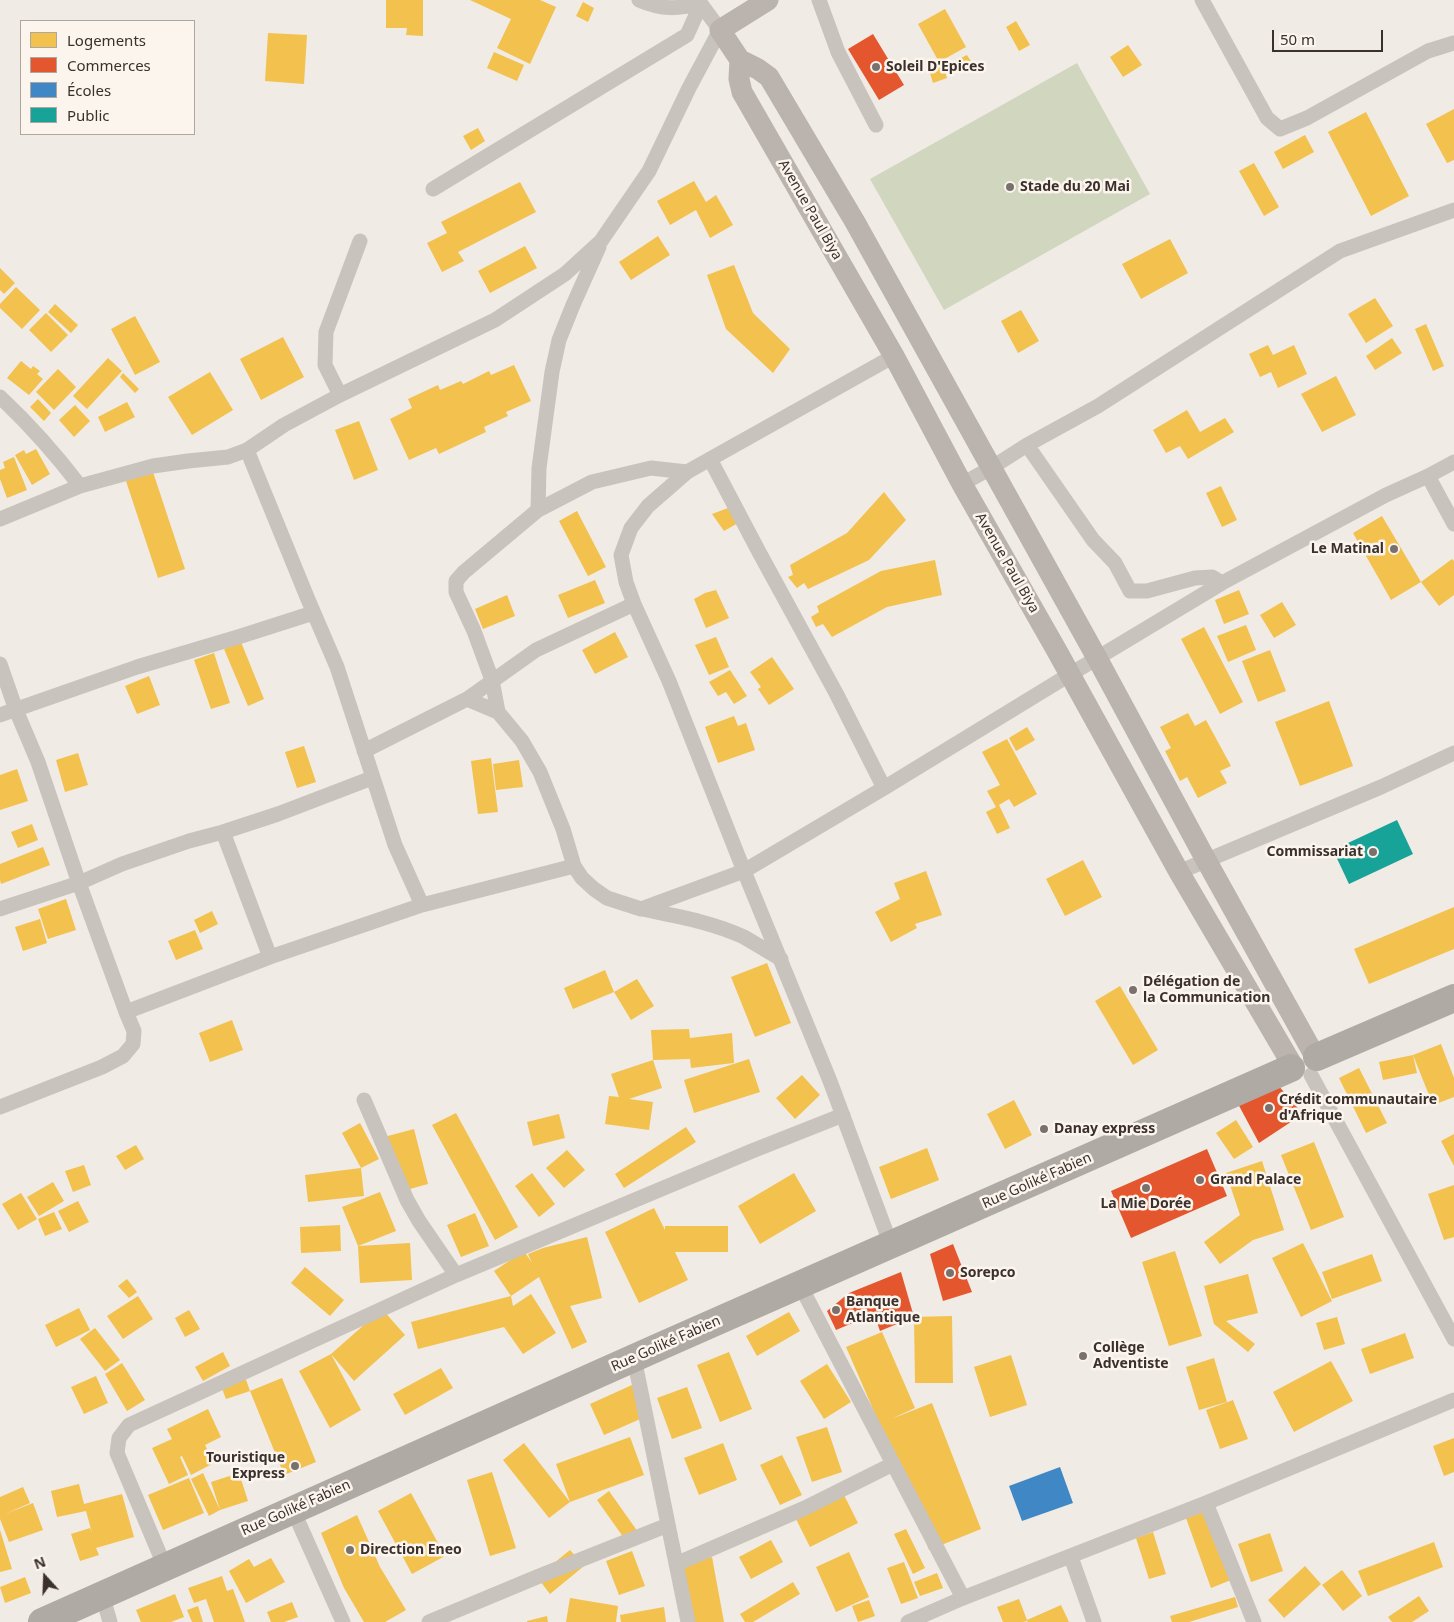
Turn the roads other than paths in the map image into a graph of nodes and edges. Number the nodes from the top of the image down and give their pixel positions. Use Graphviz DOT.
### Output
graph roads {
  1 [pos="639,0"];
  2 [pos="768,0"];
  3 [pos="819,0"];
  4 [pos="1202,0"];
  5 [pos="699,2"];
  6 [pos="720,30"];
  7 [pos="1454,43"];
  8 [pos="740,60"];
  9 [pos="876,125"];
  10 [pos="433,189"];
  11 [pos="1454,210"];
  12 [pos="360,241"];
  13 [pos="601,241"];
  14 [pos="894,356"];
  15 [pos="340,395"];
  16 [pos="0,397"];
  17 [pos="1027,445"];
  18 [pos="247,450"];
  19 [pos="710,460"];
  20 [pos="1454,462"];
  21 [pos="991,468"];
  22 [pos="687,472"];
  23 [pos="1428,476"];
  24 [pos="962,484"];
  25 [pos="80,486"];
  26 [pos="538,510"];
  27 [pos="0,518"];
  28 [pos="1454,524"];
  29 [pos="1222,583"];
  30 [pos="634,604"];
  31 [pos="314,613"];
  32 [pos="1097,658"];
  33 [pos="0,664"];
  34 [pos="1069,675"];
  35 [pos="492,680"];
  36 [pos="467,699"];
  37 [pos="16,710"];
  38 [pos="498,712"];
  39 [pos="0,715"];
  40 [pos="364,751"];
  41 [pos="1454,753"];
  42 [pos="372,778"];
  43 [pos="884,788"];
  44 [pos="224,832"];
  45 [pos="1206,860"];
  46 [pos="574,866"];
  47 [pos="744,871"];
  48 [pos="1179,872"];
  49 [pos="79,884"];
  50 [pos="422,905"];
  51 [pos="0,909"];
  52 [pos="642,909"];
  53 [pos="270,957"];
  54 [pos="781,959"];
  55 [pos="1454,998"];
  56 [pos="126,1012"];
  57 [pos="1304,1062"];
  58 [pos="364,1100"];
  59 [pos="0,1107"];
  60 [pos="843,1115"];
  61 [pos="891,1246"];
  62 [pos="456,1276"];
  63 [pos="800,1285"];
  64 [pos="1454,1339"];
  65 [pos="634,1358"];
  66 [pos="1454,1400"];
  67 [pos="893,1464"];
  68 [pos="1206,1504"];
  69 [pos="293,1510"];
  70 [pos="668,1525"];
  71 [pos="1071,1557"];
  72 [pos="676,1564"];
  73 [pos="165,1567"];
  74 [pos="102,1594"];
  75 [pos="963,1598"];
  76 [pos="42,1622"];
  77 [pos="110,1622"];
  78 [pos="343,1622"];
  79 [pos="429,1622"];
  80 [pos="688,1622"];
  81 [pos="908,1622"];
  82 [pos="1094,1622"];
  83 [pos="1254,1622"];
  1 -- 5 [label="street"];
  2 -- 6 [label="street"];
  3 -- 9 [label="street"];
  4 -- 7 [label="street"];
  5 -- 6 [label="street"];
  5 -- 10 [label="street"];
  6 -- 8 [label="street"];
  6 -- 13 [label="street"];
  8 -- 14 [label="street, Avenue Paul Biya"];
  8 -- 21 [label="street"];
  11 -- 17 [label="street"];
  12 -- 15 [label="street"];
  13 -- 15 [label="street"];
  13 -- 26 [label="street"];
  14 -- 19 [label="street"];
  14 -- 24 [label="street, Avenue Paul Biya"];
  15 -- 18 [label="street"];
  16 -- 25 [label="street"];
  17 -- 21 [label="street"];
  17 -- 29 [label="street"];
  18 -- 25 [label="street"];
  18 -- 31 [label="street"];
  19 -- 22 [label="street"];
  19 -- 43 [label="street"];
  20 -- 23 [label="street"];
  21 -- 24 [label="street"];
  21 -- 32 [label="street"];
  22 -- 26 [label="street"];
  22 -- 30 [label="street"];
  23 -- 28 [label="street"];
  23 -- 29 [label="street"];
  24 -- 34 [label="street, Avenue Paul Biya"];
  25 -- 27 [label="street"];
  26 -- 35 [label="street"];
  29 -- 32 [label="street"];
  30 -- 35 [label="street"];
  30 -- 47 [label="street"];
  31 -- 37 [label="street"];
  31 -- 40 [label="street"];
  32 -- 34 [label="street"];
  32 -- 45 [label="street"];
  33 -- 37 [label="street"];
  34 -- 43 [label="street"];
  34 -- 48 [label="street, Avenue Paul Biya"];
  35 -- 36 [label="street"];
  35 -- 38 [label="street"];
  36 -- 38 [label="street"];
  36 -- 40 [label="street"];
  37 -- 39 [label="street"];
  37 -- 49 [label="street"];
  38 -- 46 [label="street"];
  40 -- 42 [label="street"];
  41 -- 45 [label="street"];
  42 -- 44 [label="street"];
  42 -- 50 [label="street"];
  43 -- 47 [label="street"];
  44 -- 49 [label="street"];
  44 -- 53 [label="street"];
  45 -- 48 [label="street"];
  45 -- 57 [label="street"];
  46 -- 50 [label="street"];
  46 -- 52 [label="street"];
  47 -- 52 [label="street"];
  47 -- 54 [label="street"];
  48 -- 57 [label="street, Avenue Paul Biya"];
  49 -- 51 [label="street"];
  49 -- 56 [label="street"];
  50 -- 53 [label="street"];
  52 -- 54 [label="street"];
  53 -- 56 [label="street"];
  54 -- 60 [label="street"];
  55 -- 57 [label="highway, Rue Goliké Fabien"];
  56 -- 59 [label="street"];
  57 -- 61 [label="highway, Rue Goliké Fabien"];
  57 -- 64 [label="street"];
  58 -- 62 [label="street"];
  60 -- 61 [label="street"];
  60 -- 62 [label="street"];
  61 -- 63 [label="highway, Rue Goliké Fabien"];
  62 -- 73 [label="street"];
  63 -- 65 [label="highway, Rue Goliké Fabien"];
  63 -- 67 [label="street"];
  65 -- 69 [label="highway, Rue Goliké Fabien"];
  65 -- 70 [label="street"];
  66 -- 68 [label="street"];
  67 -- 72 [label="street"];
  67 -- 75 [label="street"];
  68 -- 71 [label="street"];
  68 -- 83 [label="street"];
  69 -- 73 [label="highway, Rue Goliké Fabien"];
  69 -- 78 [label="street"];
  70 -- 72 [label="street"];
  70 -- 79 [label="street"];
  71 -- 75 [label="street"];
  71 -- 82 [label="street"];
  72 -- 80 [label="street"];
  73 -- 74 [label="highway, Rue Goliké Fabien"];
  74 -- 76 [label="highway, Rue Goliké Fabien"];
  74 -- 77 [label="street"];
  75 -- 81 [label="street"];
}
